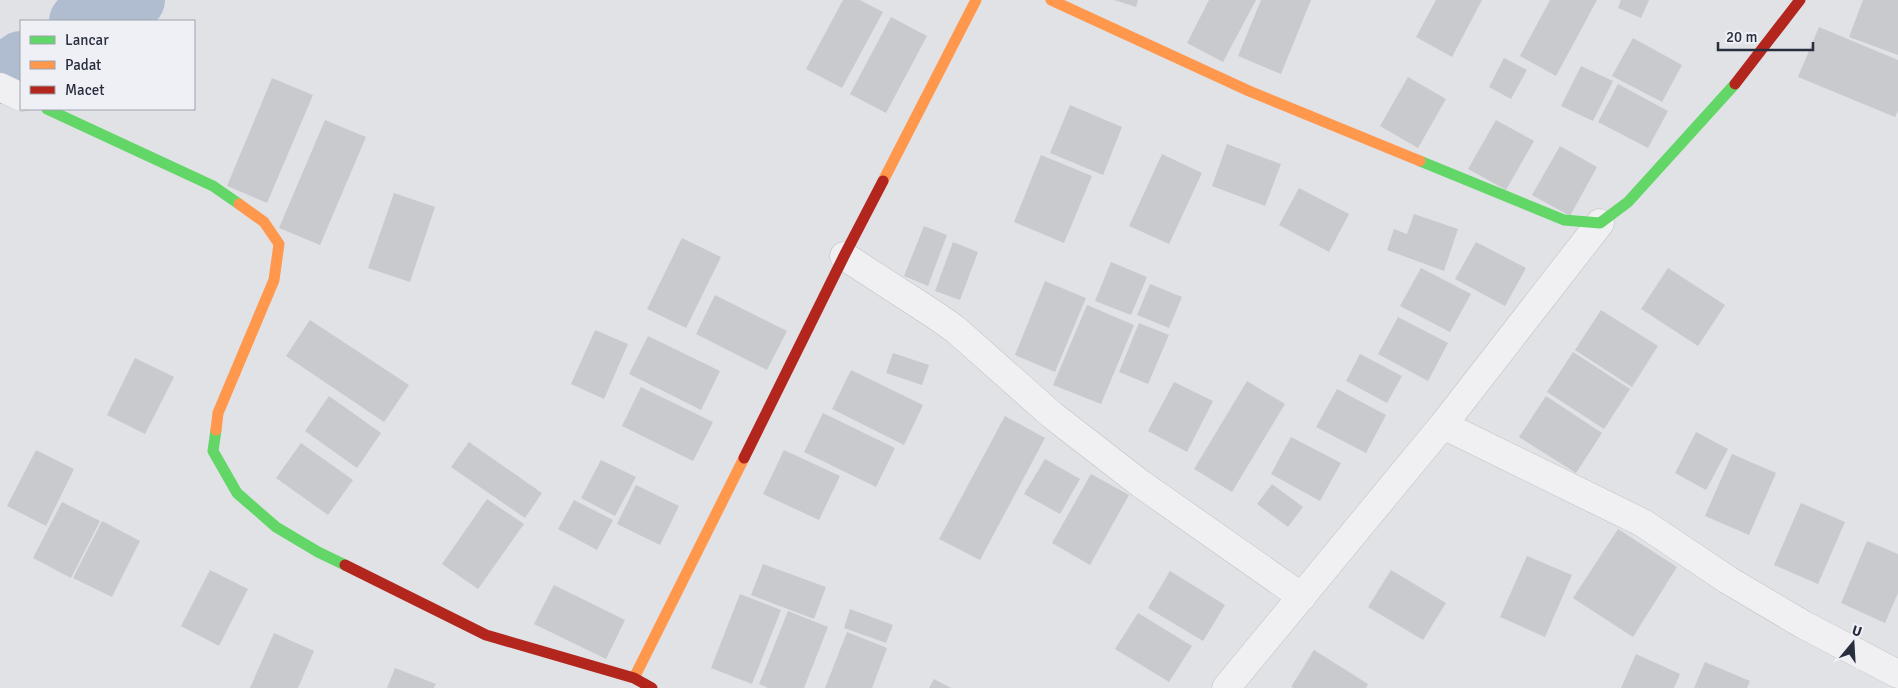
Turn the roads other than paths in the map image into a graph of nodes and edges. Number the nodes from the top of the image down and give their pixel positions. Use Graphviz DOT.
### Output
graph roads {
  1 [pos="976,0"];
  2 [pos="1051,0"];
  3 [pos="1800,0"];
  4 [pos="0,87"];
  5 [pos="20,97"];
  6 [pos="49,110"];
  7 [pos="1600,223"];
  8 [pos="844,256"];
  9 [pos="1443,425"];
  10 [pos="1302,597"];
  11 [pos="1898,674"];
  12 [pos="634,678"];
  13 [pos="652,688"];
  14 [pos="1226,688"];
  1 -- 8 [label="street"];
  2 -- 7 [label="street"];
  3 -- 7 [label="street"];
  4 -- 5 [label="street"];
  6 -- 12 [label="street"];
  7 -- 9 [label="street"];
  8 -- 10 [label="street"];
  8 -- 12 [label="street"];
  9 -- 10 [label="street"];
  9 -- 11 [label="street"];
  10 -- 14 [label="street"];
  12 -- 13 [label="street"];
}
